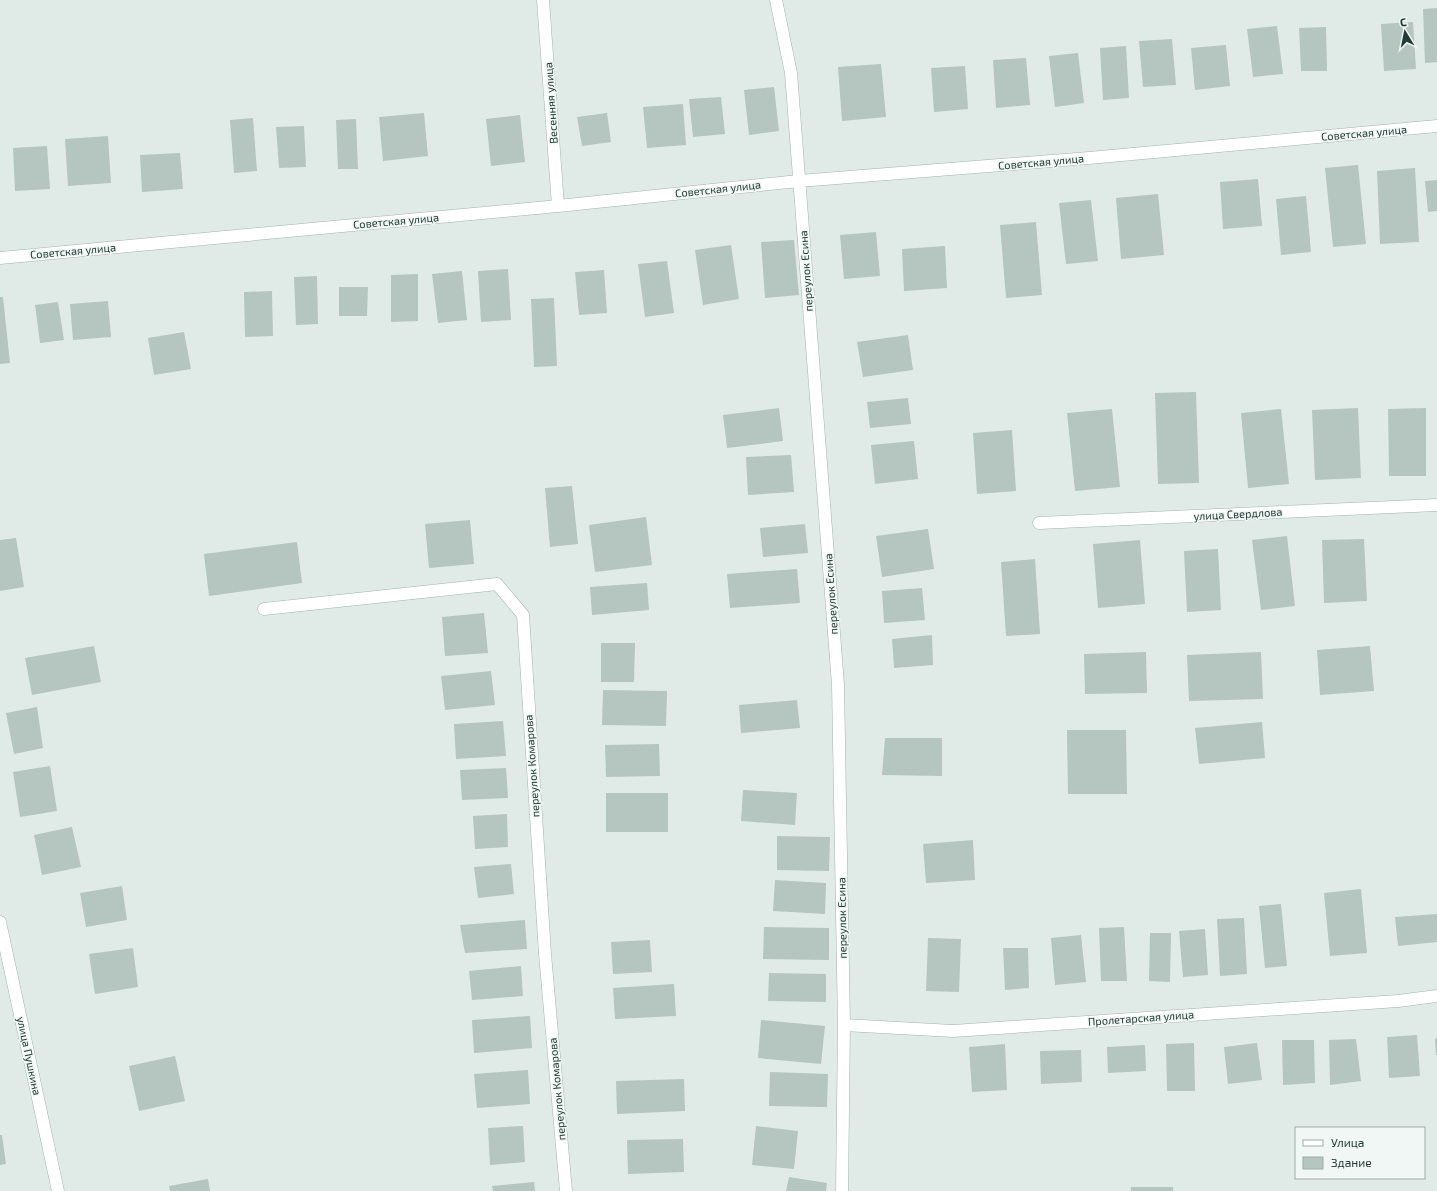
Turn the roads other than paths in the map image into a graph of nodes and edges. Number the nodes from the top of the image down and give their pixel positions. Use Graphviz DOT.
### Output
graph roads {
  1 [pos="543,0"];
  2 [pos="776,0"];
  3 [pos="1437,126"];
  4 [pos="799,181"];
  5 [pos="558,206"];
  6 [pos="0,258"];
  7 [pos="1437,505"];
  8 [pos="1039,523"];
  9 [pos="264,608"];
  10 [pos="0,922"];
  11 [pos="1437,996"];
  12 [pos="844,1025"];
  13 [pos="58,1191"];
  14 [pos="566,1191"];
  15 [pos="842,1191"];
  1 -- 5 [label="street, Весенняя улица"];
  2 -- 4 [label="street, переулок Есина"];
  3 -- 4 [label="street, Советская улица"];
  4 -- 5 [label="street, Советская улица"];
  4 -- 12 [label="street, переулок Есина"];
  5 -- 6 [label="street, Советская улица"];
  7 -- 8 [label="street, улица Свердлова"];
  9 -- 14 [label="street, переулок Комарова"];
  10 -- 13 [label="street, улица Пушкина"];
  11 -- 12 [label="street, Пролетарская улица"];
  12 -- 15 [label="street, переулок Есина"];
}
